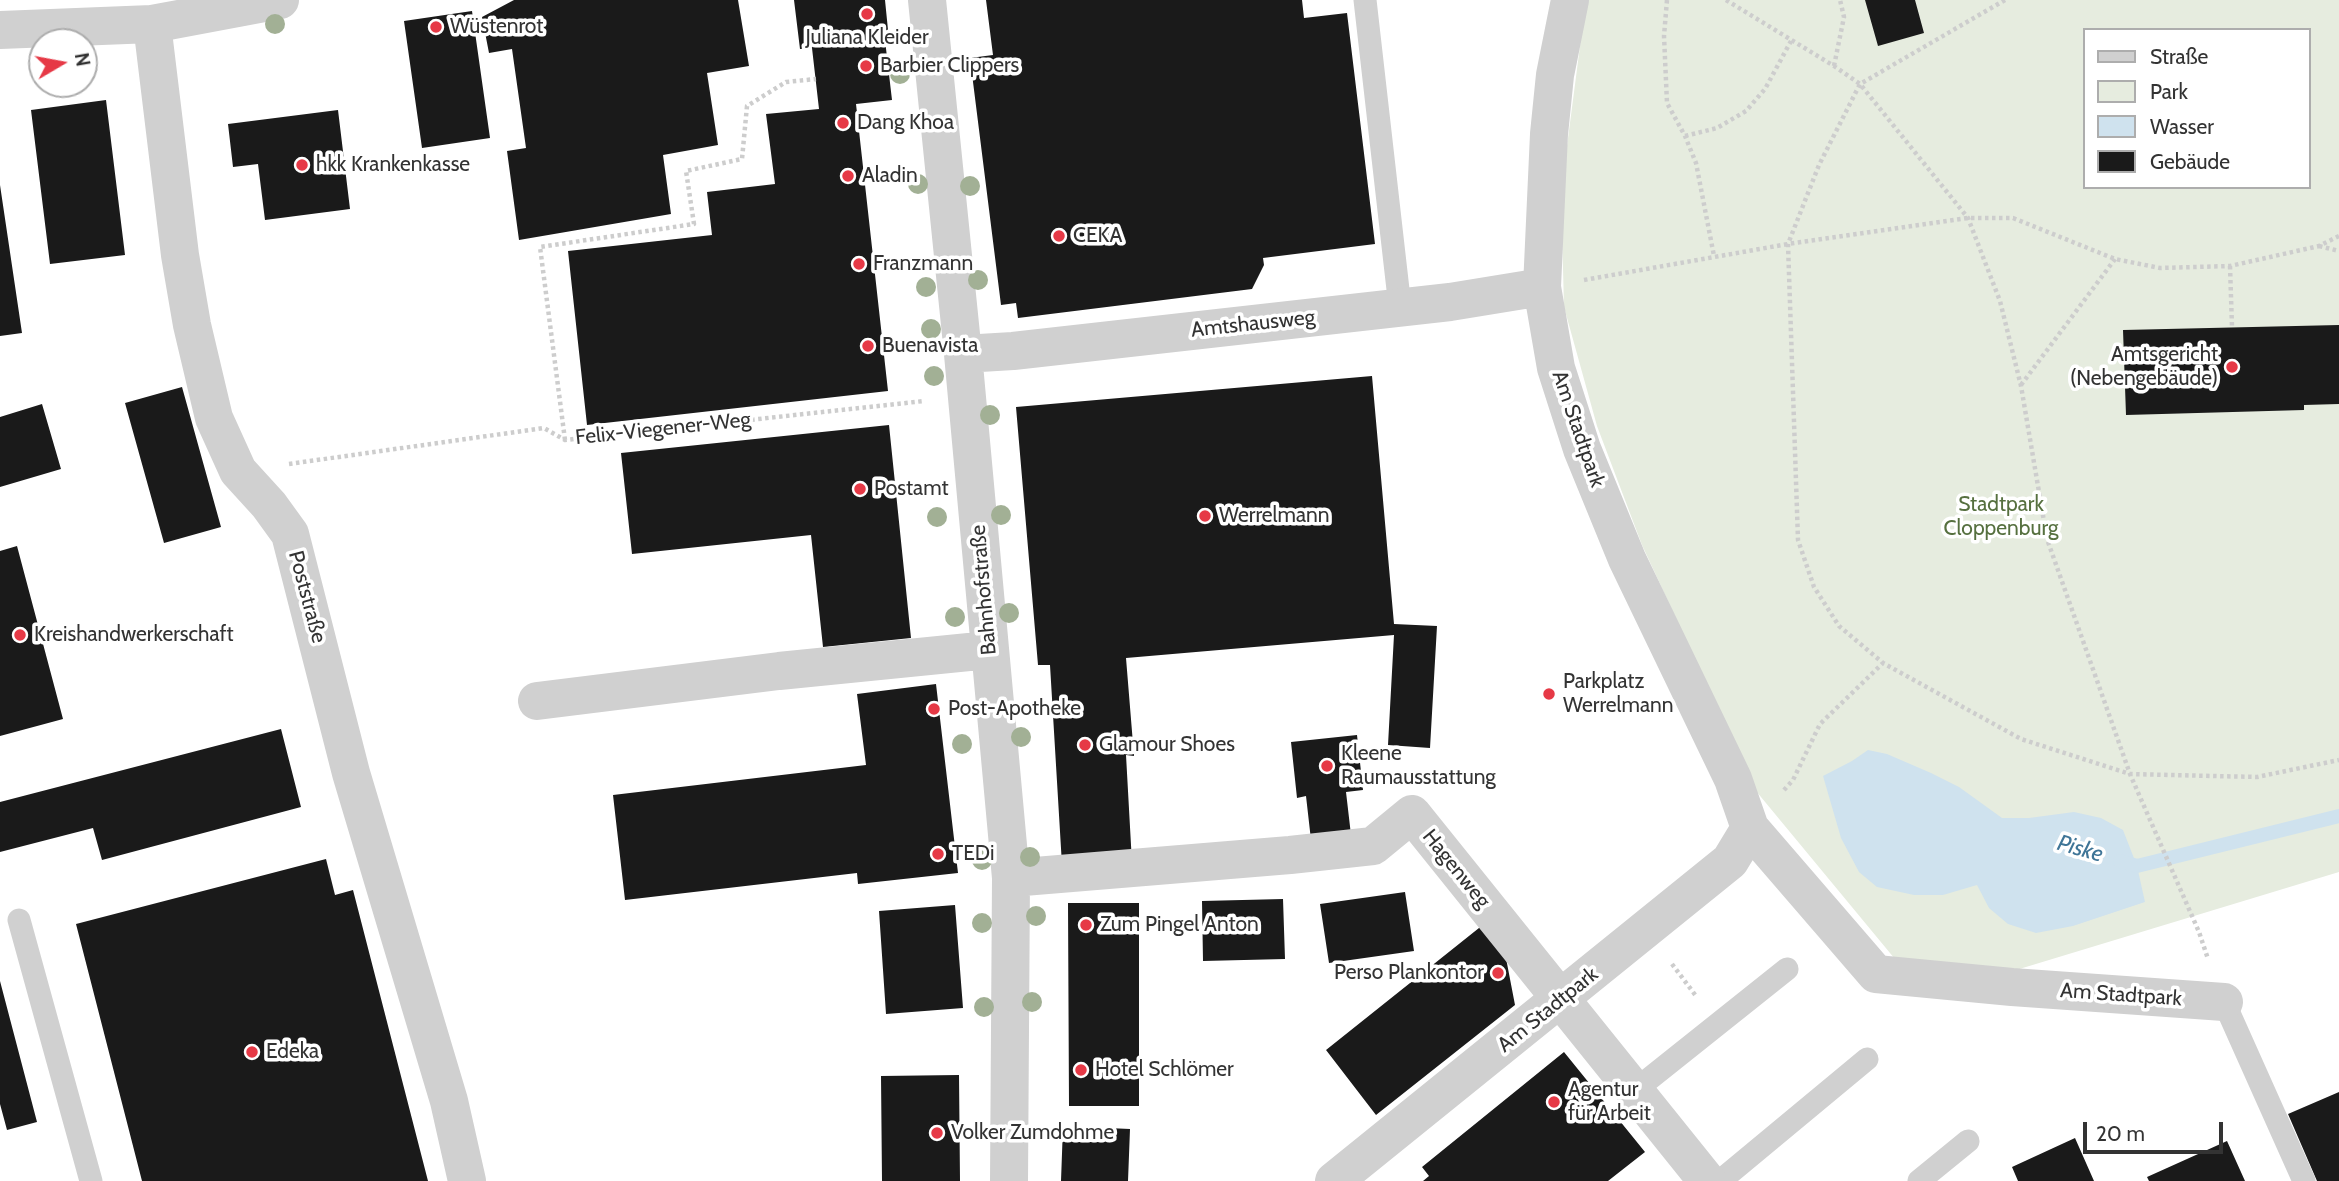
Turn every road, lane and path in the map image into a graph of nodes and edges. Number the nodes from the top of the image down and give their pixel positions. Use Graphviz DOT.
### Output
graph roads {
  1 [pos="280,0"];
  2 [pos="927,0"];
  3 [pos="1365,0"];
  4 [pos="1570,0"];
  5 [pos="1667,0"];
  6 [pos="1726,0"];
  7 [pos="1840,0"];
  8 [pos="2005,0"];
  9 [pos="152,24"];
  10 [pos="0,30"];
  11 [pos="1791,41"];
  12 [pos="1834,66"];
  13 [pos="816,79"];
  14 [pos="1860,84"];
  15 [pos="1685,136"];
  16 [pos="1968,218"];
  17 [pos="2339,236"];
  18 [pos="1788,244"];
  19 [pos="2319,246"];
  20 [pos="2339,251"];
  21 [pos="1714,257"];
  22 [pos="2115,259"];
  23 [pos="2230,266"];
  24 [pos="1542,287"];
  25 [pos="1400,307"];
  26 [pos="2232,327"];
  27 [pos="963,354"];
  28 [pos="2021,386"];
  29 [pos="967,397"];
  30 [pos="565,440"];
  31 [pos="238,471"];
  32 [pos="989,650"];
  33 [pos="1883,663"];
  34 [pos="537,701"];
  35 [pos="2339,760"];
  36 [pos="2130,774"];
  37 [pos="1750,828"];
  38 [pos="1011,878"];
  39 [pos="19,920"];
  40 [pos="1647,929"];
  41 [pos="2199,932"];
  42 [pos="1787,969"];
  43 [pos="1561,1000"];
  44 [pos="2224,1002"];
  45 [pos="1718,1024"];
  46 [pos="1867,1059"];
  47 [pos="1634,1091"];
  48 [pos="1968,1141"];
  49 [pos="90,1181"];
  50 [pos="467,1181"];
  51 [pos="1009,1181"];
  52 [pos="1335,1181"];
  53 [pos="1707,1181"];
  54 [pos="1720,1181"];
  55 [pos="1919,1181"];
  56 [pos="2304,1181"];
  1 -- 9 [label="street"];
  2 -- 27 [label="street, Bahnhofstraße"];
  3 -- 25 [label="lane"];
  4 -- 24 [label="street, Am Stadtpark"];
  5 -- 15 [label="path"];
  6 -- 11 [label="path"];
  7 -- 12 [label="path"];
  8 -- 14 [label="path"];
  9 -- 10 [label="street"];
  9 -- 31 [label="street, Poststraße"];
  11 -- 12 [label="path"];
  11 -- 15 [label="path"];
  12 -- 14 [label="path"];
  13 -- 30 [label="path"];
  14 -- 16 [label="path"];
  14 -- 18 [label="path"];
  15 -- 21 [label="path"];
  16 -- 18 [label="path"];
  16 -- 22 [label="path"];
  16 -- 28 [label="path"];
  17 -- 19 [label="path"];
  18 -- 21 [label="path"];
  18 -- 33 [label="path"];
  19 -- 20 [label="path"];
  19 -- 23 [label="path"];
  21 -- 24 [label="path"];
  22 -- 23 [label="path"];
  22 -- 28 [label="path"];
  23 -- 26 [label="path"];
  24 -- 25 [label="street, Amtshausweg"];
  24 -- 37 [label="street, Am Stadtpark"];
  25 -- 27 [label="street, Amtshausweg"];
  27 -- 29 [label="street, Bahnhofstraße"];
  28 -- 36 [label="path"];
  29 -- 30 [label="path, Felix-Viegener-Weg"];
  29 -- 32 [label="street, Bahnhofstraße"];
  30 -- 31 [label="path, Felix-Viegener-Weg"];
  31 -- 50 [label="street, Poststraße"];
  32 -- 34 [label="street"];
  32 -- 38 [label="street, Bahnhofstraße"];
  33 -- 36 [label="path"];
  33 -- 37 [label="path"];
  35 -- 36 [label="path"];
  36 -- 41 [label="path"];
  37 -- 40 [label="street, Am Stadtpark"];
  37 -- 44 [label="street, Am Stadtpark"];
  38 -- 43 [label="street, Hagenweg"];
  38 -- 51 [label="street, Bahnhofstraße"];
  39 -- 49 [label="lane"];
  40 -- 43 [label="street, Am Stadtpark"];
  40 -- 45 [label="path"];
  42 -- 45 [label="lane"];
  43 -- 47 [label="street, Hagenweg"];
  43 -- 52 [label="street, Am Stadtpark"];
  44 -- 56 [label="lane"];
  45 -- 47 [label="lane"];
  46 -- 54 [label="lane"];
  47 -- 53 [label="street, Hagenweg"];
  48 -- 55 [label="lane"];
}
